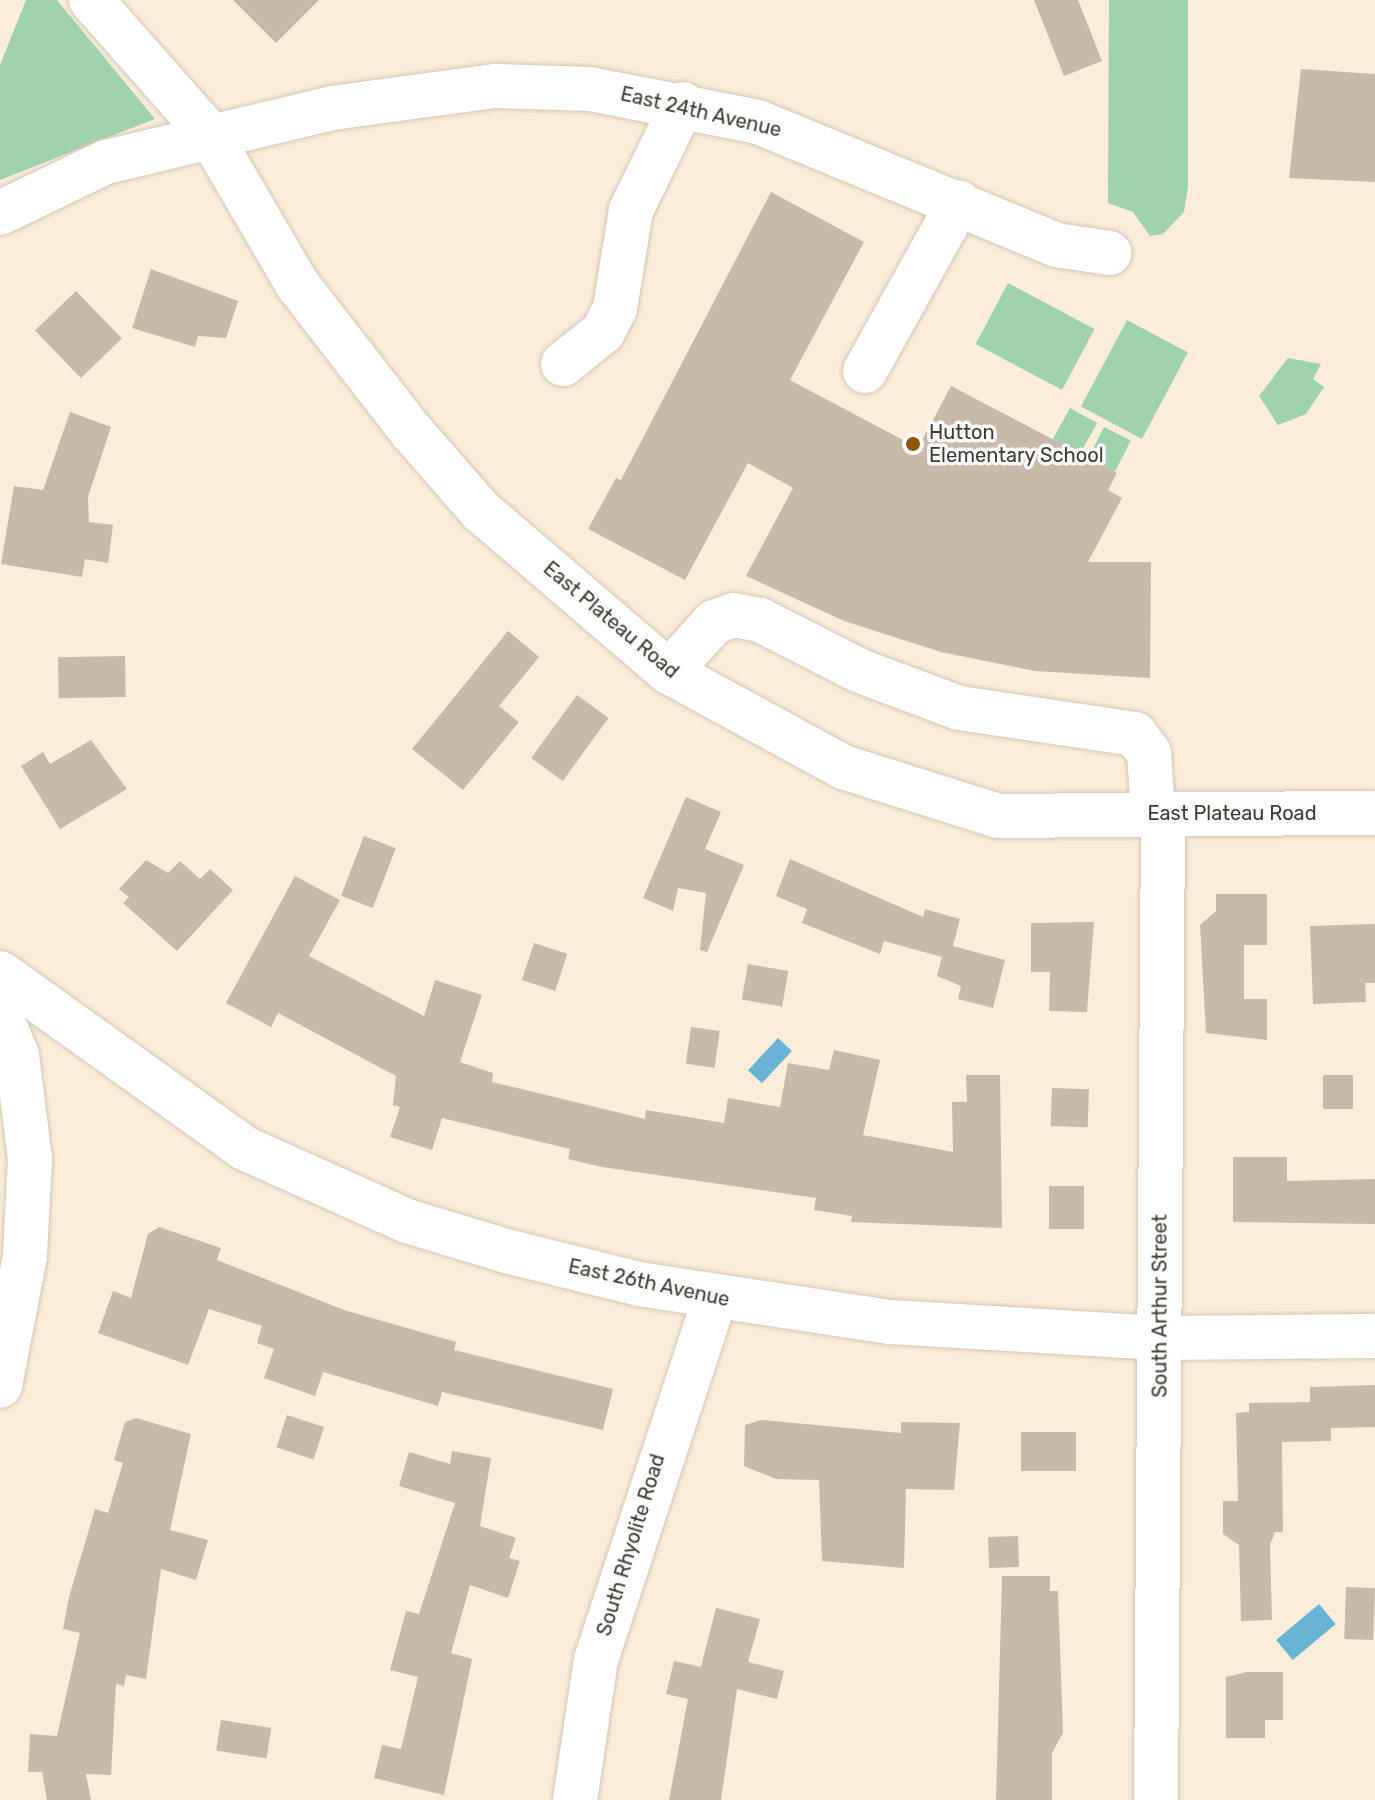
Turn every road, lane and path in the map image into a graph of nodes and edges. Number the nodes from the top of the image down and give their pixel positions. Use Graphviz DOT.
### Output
graph roads {
  1 [pos="91,0"];
  2 [pos="683,104"];
  3 [pos="210,135"];
  4 [pos="959,202"];
  5 [pos="0,213"];
  6 [pos="1109,253"];
  7 [pos="563,364"];
  8 [pos="865,371"];
  9 [pos="669,672"];
  10 [pos="1158,813"];
  11 [pos="1375,813"];
  12 [pos="0,973"];
  13 [pos="0,1015"];
  14 [pos="715,1298"];
  15 [pos="1375,1336"];
  16 [pos="1160,1338"];
  17 [pos="0,1386"];
  18 [pos="575,1800"];
  19 [pos="1156,1800"];
  1 -- 3 [label="street, East Plateau Road"];
  2 -- 3 [label="street, East 24th Avenue"];
  2 -- 4 [label="street, East 24th Avenue"];
  2 -- 7 [label="street"];
  3 -- 5 [label="street, East 24th Avenue"];
  3 -- 9 [label="street, East Plateau Road"];
  4 -- 6 [label="street, East 24th Avenue"];
  4 -- 8 [label="street"];
  9 -- 10 [label="street, East Plateau Road"];
  9 -- 10 [label="street, South Arthur Street"];
  10 -- 11 [label="street, East Plateau Road"];
  10 -- 16 [label="street, South Arthur Street"];
  12 -- 14 [label="street, East 26th Avenue"];
  13 -- 17 [label="street"];
  14 -- 16 [label="street, East 26th Avenue"];
  14 -- 18 [label="street, South Rhyolite Road"];
  15 -- 16 [label="street, East 26th Avenue"];
  16 -- 19 [label="street, South Arthur Street"];
}
